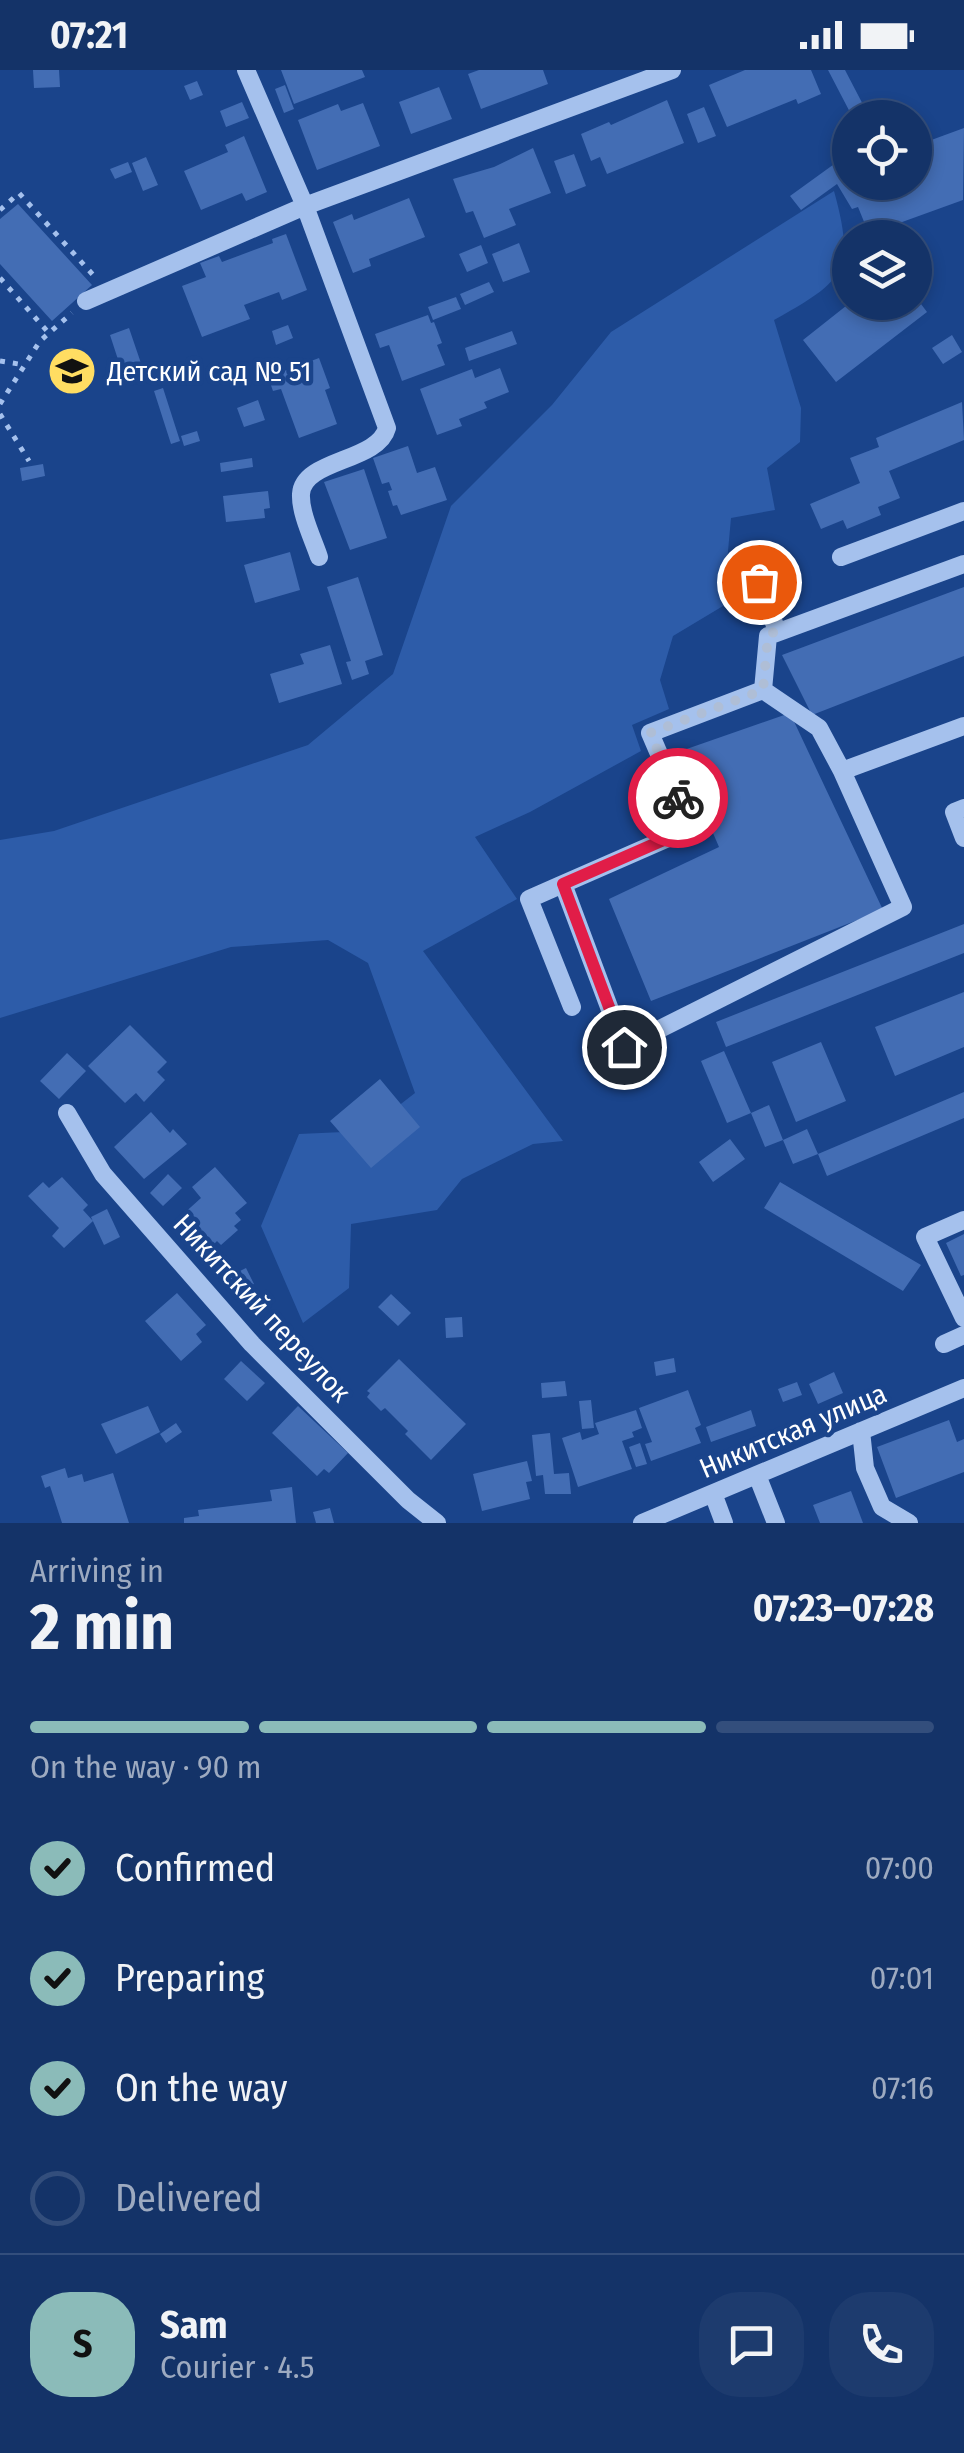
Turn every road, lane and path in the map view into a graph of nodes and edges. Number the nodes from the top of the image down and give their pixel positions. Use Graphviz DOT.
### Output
graph roads {
  1 [pos="246,70"];
  2 [pos="672,70"];
  3 [pos="305,206"];
  4 [pos="0,210"];
  5 [pos="0,278"];
  6 [pos="107,290"];
  7 [pos="86,301"];
  8 [pos="49,332"];
  9 [pos="0,361"];
  10 [pos="25,365"];
  11 [pos="0,404"];
  12 [pos="0,414"];
  13 [pos="29,461"];
  14 [pos="964,511"];
  15 [pos="319,556"];
  16 [pos="840,557"];
  17 [pos="964,564"];
  18 [pos="759,582"];
  19 [pos="777,630"];
  20 [pos="763,690"];
  21 [pos="964,726"];
  22 [pos="842,772"];
  23 [pos="964,808"];
  24 [pos="964,838"];
  25 [pos="563,884"];
  26 [pos="572,1007"];
  27 [pos="68,1113"];
  28 [pos="964,1220"];
  29 [pos="964,1318"];
  30 [pos="964,1335"];
  31 [pos="944,1344"];
  32 [pos="964,1388"];
  33 [pos="861,1432"];
  34 [pos="757,1475"];
  35 [pos="714,1496"];
  36 [pos="437,1523"];
  37 [pos="642,1523"];
  38 [pos="724,1523"];
  39 [pos="776,1523"];
  40 [pos="909,1523"];
  1 -- 3 [label="street"];
  2 -- 3 [label="street"];
  3 -- 6 [label="street"];
  3 -- 15 [label="street"];
  4 -- 6 [label="path"];
  5 -- 8 [label="path"];
  6 -- 7 [label="street"];
  7 -- 8 [label="path"];
  8 -- 10 [label="path"];
  9 -- 10 [label="path"];
  10 -- 11 [label="path"];
  12 -- 13 [label="path"];
  14 -- 16 [label="street"];
  17 -- 19 [label="street"];
  18 -- 19 [label="street"];
  19 -- 20 [label="street"];
  20 -- 22 [label="street"];
  20 -- 25 [label="street"];
  21 -- 22 [label="street"];
  22 -- 25 [label="street"];
  23 -- 24 [label="street"];
  25 -- 26 [label="street"];
  27 -- 36 [label="street, Никитский переулок"];
  28 -- 29 [label="street"];
  30 -- 31 [label="street"];
  32 -- 33 [label="street, Никитская улица"];
  33 -- 34 [label="street, Никитская улица"];
  33 -- 40 [label="street"];
  34 -- 35 [label="street, Никитская улица"];
  34 -- 39 [label="street"];
  35 -- 37 [label="street, Никитская улица"];
  35 -- 38 [label="street"];
}
